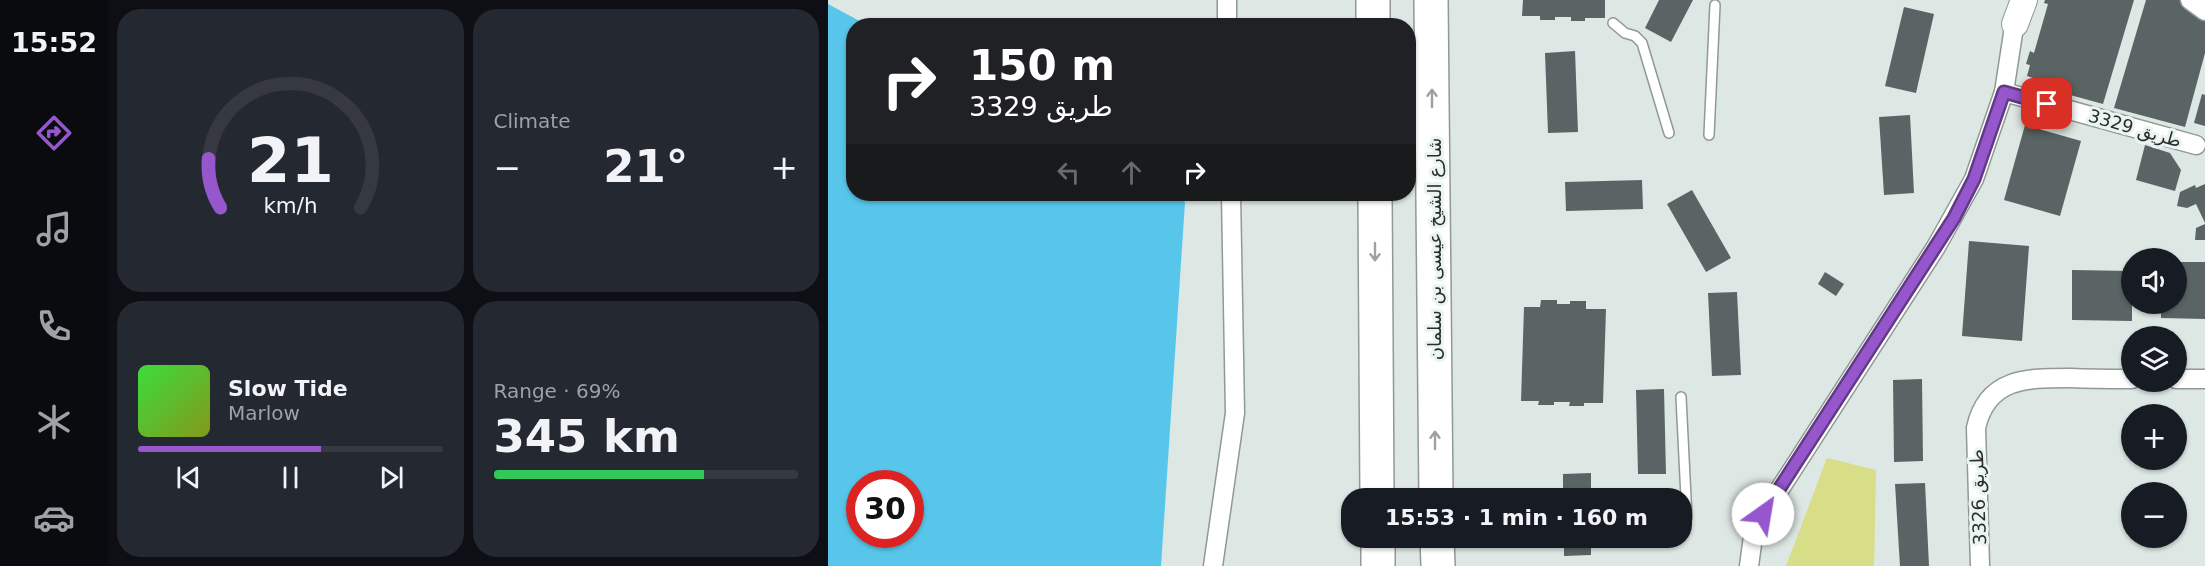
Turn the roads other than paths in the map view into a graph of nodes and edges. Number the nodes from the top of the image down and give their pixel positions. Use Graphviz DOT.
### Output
graph roads {
  1 [pos="1227,0"];
  2 [pos="1373,0"];
  3 [pos="1431,0"];
  4 [pos="2007,0"];
  5 [pos="2024,0"];
  6 [pos="2190,0"];
  7 [pos="1715,5"];
  8 [pos="2205,11"];
  9 [pos="2016,12"];
  10 [pos="1227,18"];
  11 [pos="1373,18"];
  12 [pos="1613,23"];
  13 [pos="2004,92"];
  14 [pos="1669,133"];
  15 [pos="1709,135"];
  16 [pos="2196,145"];
  17 [pos="1231,201"];
  18 [pos="1375,201"];
  19 [pos="2121,379"];
  20 [pos="2187,379"];
  21 [pos="2205,380"];
  22 [pos="1681,397"];
  23 [pos="1377,488"];
  24 [pos="1436,488"];
  25 [pos="1686,488"];
  26 [pos="1378,548"];
  27 [pos="1437,548"];
  28 [pos="1213,566"];
  29 [pos="1378,566"];
  30 [pos="1438,566"];
  31 [pos="1749,566"];
  32 [pos="1980,566"];
  1 -- 10 [label="street"];
  2 -- 11 [label="highway"];
  24 -- 3 [label="highway, شارع الشيخ عيسى بن سلمان, one-way"];
  4 -- 9 [label="street"];
  5 -- 9 [label="street"];
  6 -- 8 [label="street"];
  7 -- 15 [label="lane"];
  9 -- 13 [label="street"];
  12 -- 14 [label="lane"];
  13 -- 16 [label="street, طريق 3329"];
  13 -- 31 [label="street"];
  17 -- 28 [label="street"];
  18 -- 23 [label="highway, one-way"];
  19 -- 32 [label="street, طريق 3326"];
  20 -- 21 [label="street"];
  22 -- 25 [label="lane"];
  26 -- 29 [label="highway"];
  27 -- 30 [label="highway"];
}
